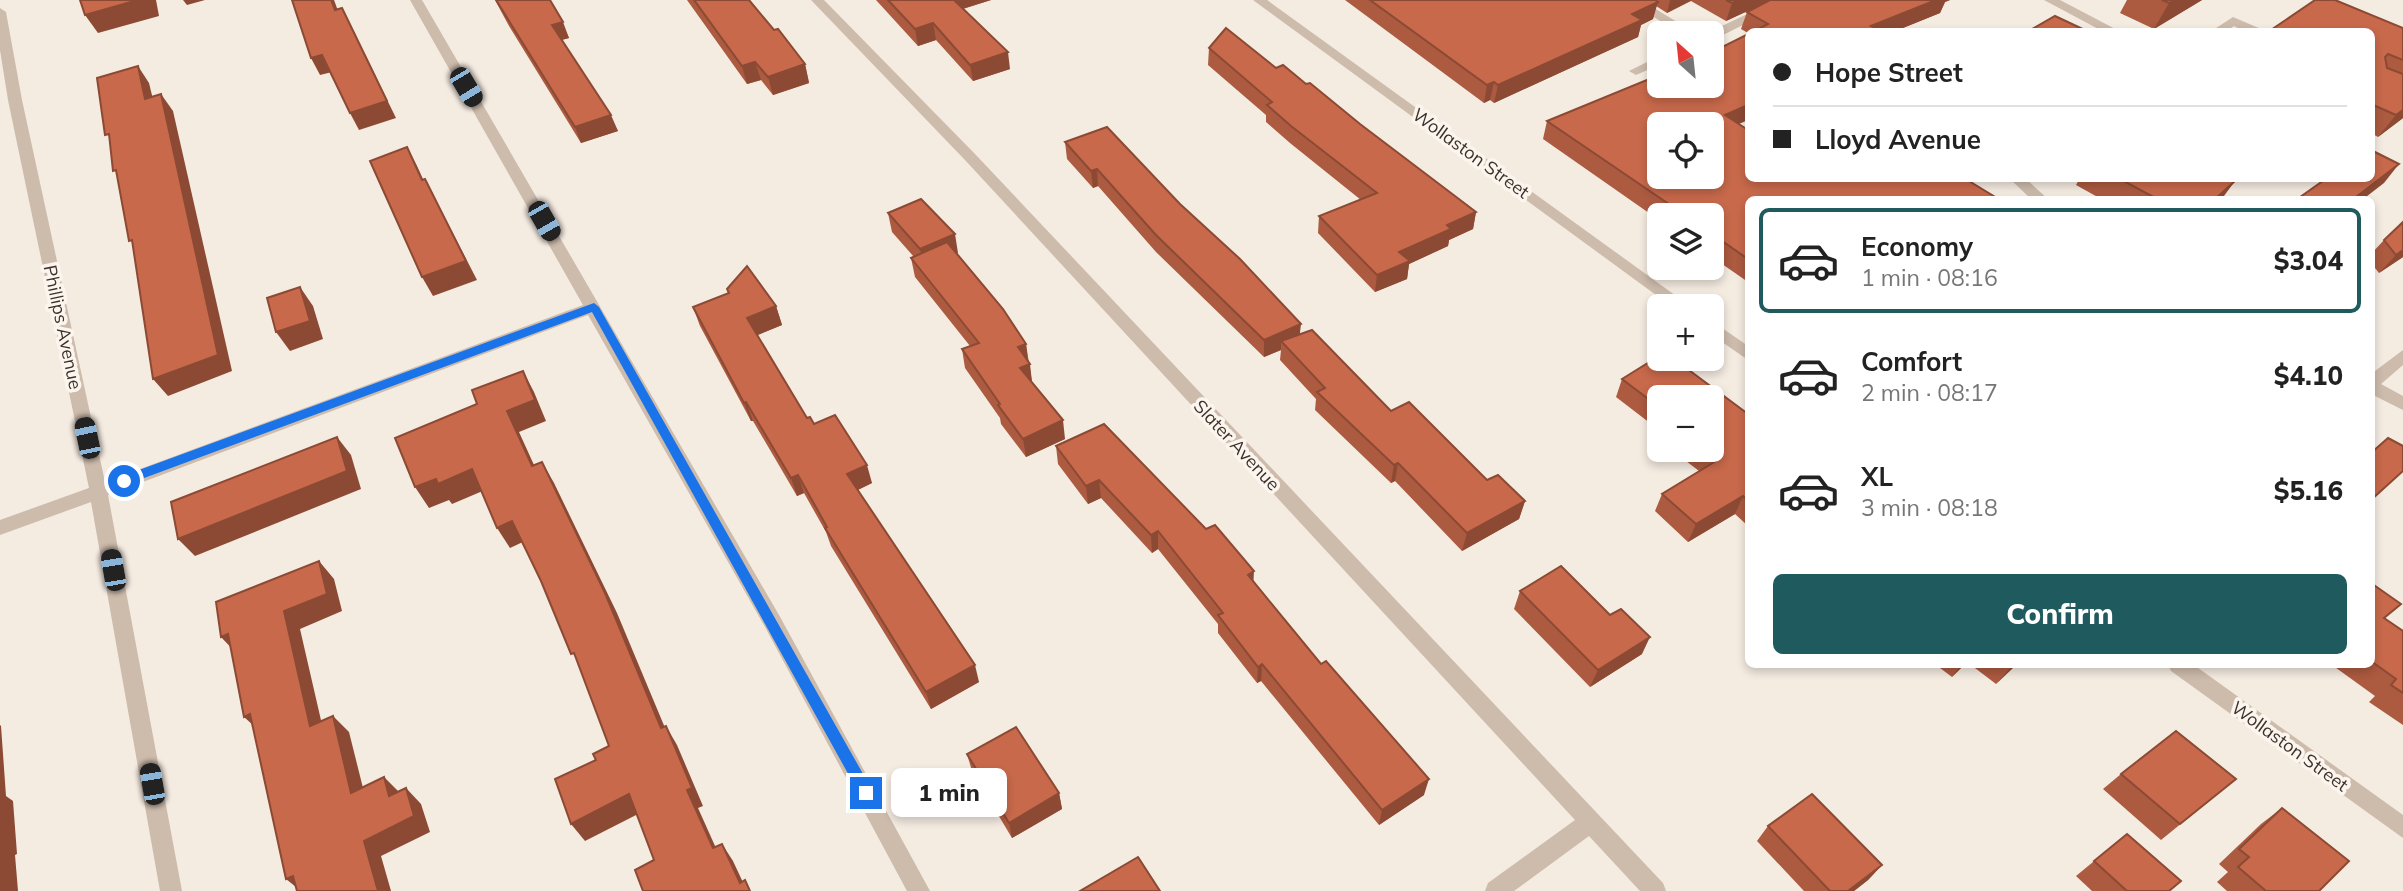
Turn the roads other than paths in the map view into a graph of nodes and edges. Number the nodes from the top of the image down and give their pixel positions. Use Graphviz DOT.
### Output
graph roads {
  1 [pos="416,0"];
  2 [pos="817,0"];
  3 [pos="1259,0"];
  4 [pos="1632,0"];
  5 [pos="1787,0"];
  6 [pos="2050,0"];
  7 [pos="0,12"];
  8 [pos="1668,21"];
  9 [pos="2107,28"];
  10 [pos="2222,28"];
  11 [pos="2248,28"];
  12 [pos="1724,29"];
  13 [pos="1647,66"];
  14 [pos="1636,71"];
  15 [pos="2021,182"];
  16 [pos="2037,196"];
  17 [pos="1665,294"];
  18 [pos="594,307"];
  19 [pos="1724,336"];
  20 [pos="1745,352"];
  21 [pos="2403,356"];
  22 [pos="2375,381"];
  23 [pos="2375,387"];
  24 [pos="2403,404"];
  25 [pos="98,490"];
  26 [pos="0,528"];
  27 [pos="2182,668"];
  28 [pos="1590,822"];
  29 [pos="2403,828"];
  30 [pos="171,891"];
  31 [pos="919,891"];
  32 [pos="1496,891"];
  33 [pos="1655,891"];
  1 -- 18 [label="street"];
  2 -- 28 [label="street, Slater Avenue"];
  3 -- 17 [label="street, Wollaston Street"];
  4 -- 8 [label="street"];
  5 -- 12 [label="street"];
  6 -- 9 [label="street"];
  7 -- 25 [label="street, Phillips Avenue"];
  10 -- 11 [label="street"];
  13 -- 14 [label="street"];
  15 -- 16 [label="street"];
  18 -- 25 [label="street"];
  18 -- 31 [label="street"];
  19 -- 20 [label="street"];
  21 -- 22 [label="street"];
  23 -- 24 [label="street"];
  25 -- 26 [label="street"];
  25 -- 30 [label="street, Phillips Avenue"];
  27 -- 29 [label="street, Wollaston Street"];
  28 -- 32 [label="street"];
  28 -- 33 [label="street, Slater Avenue"];
}
